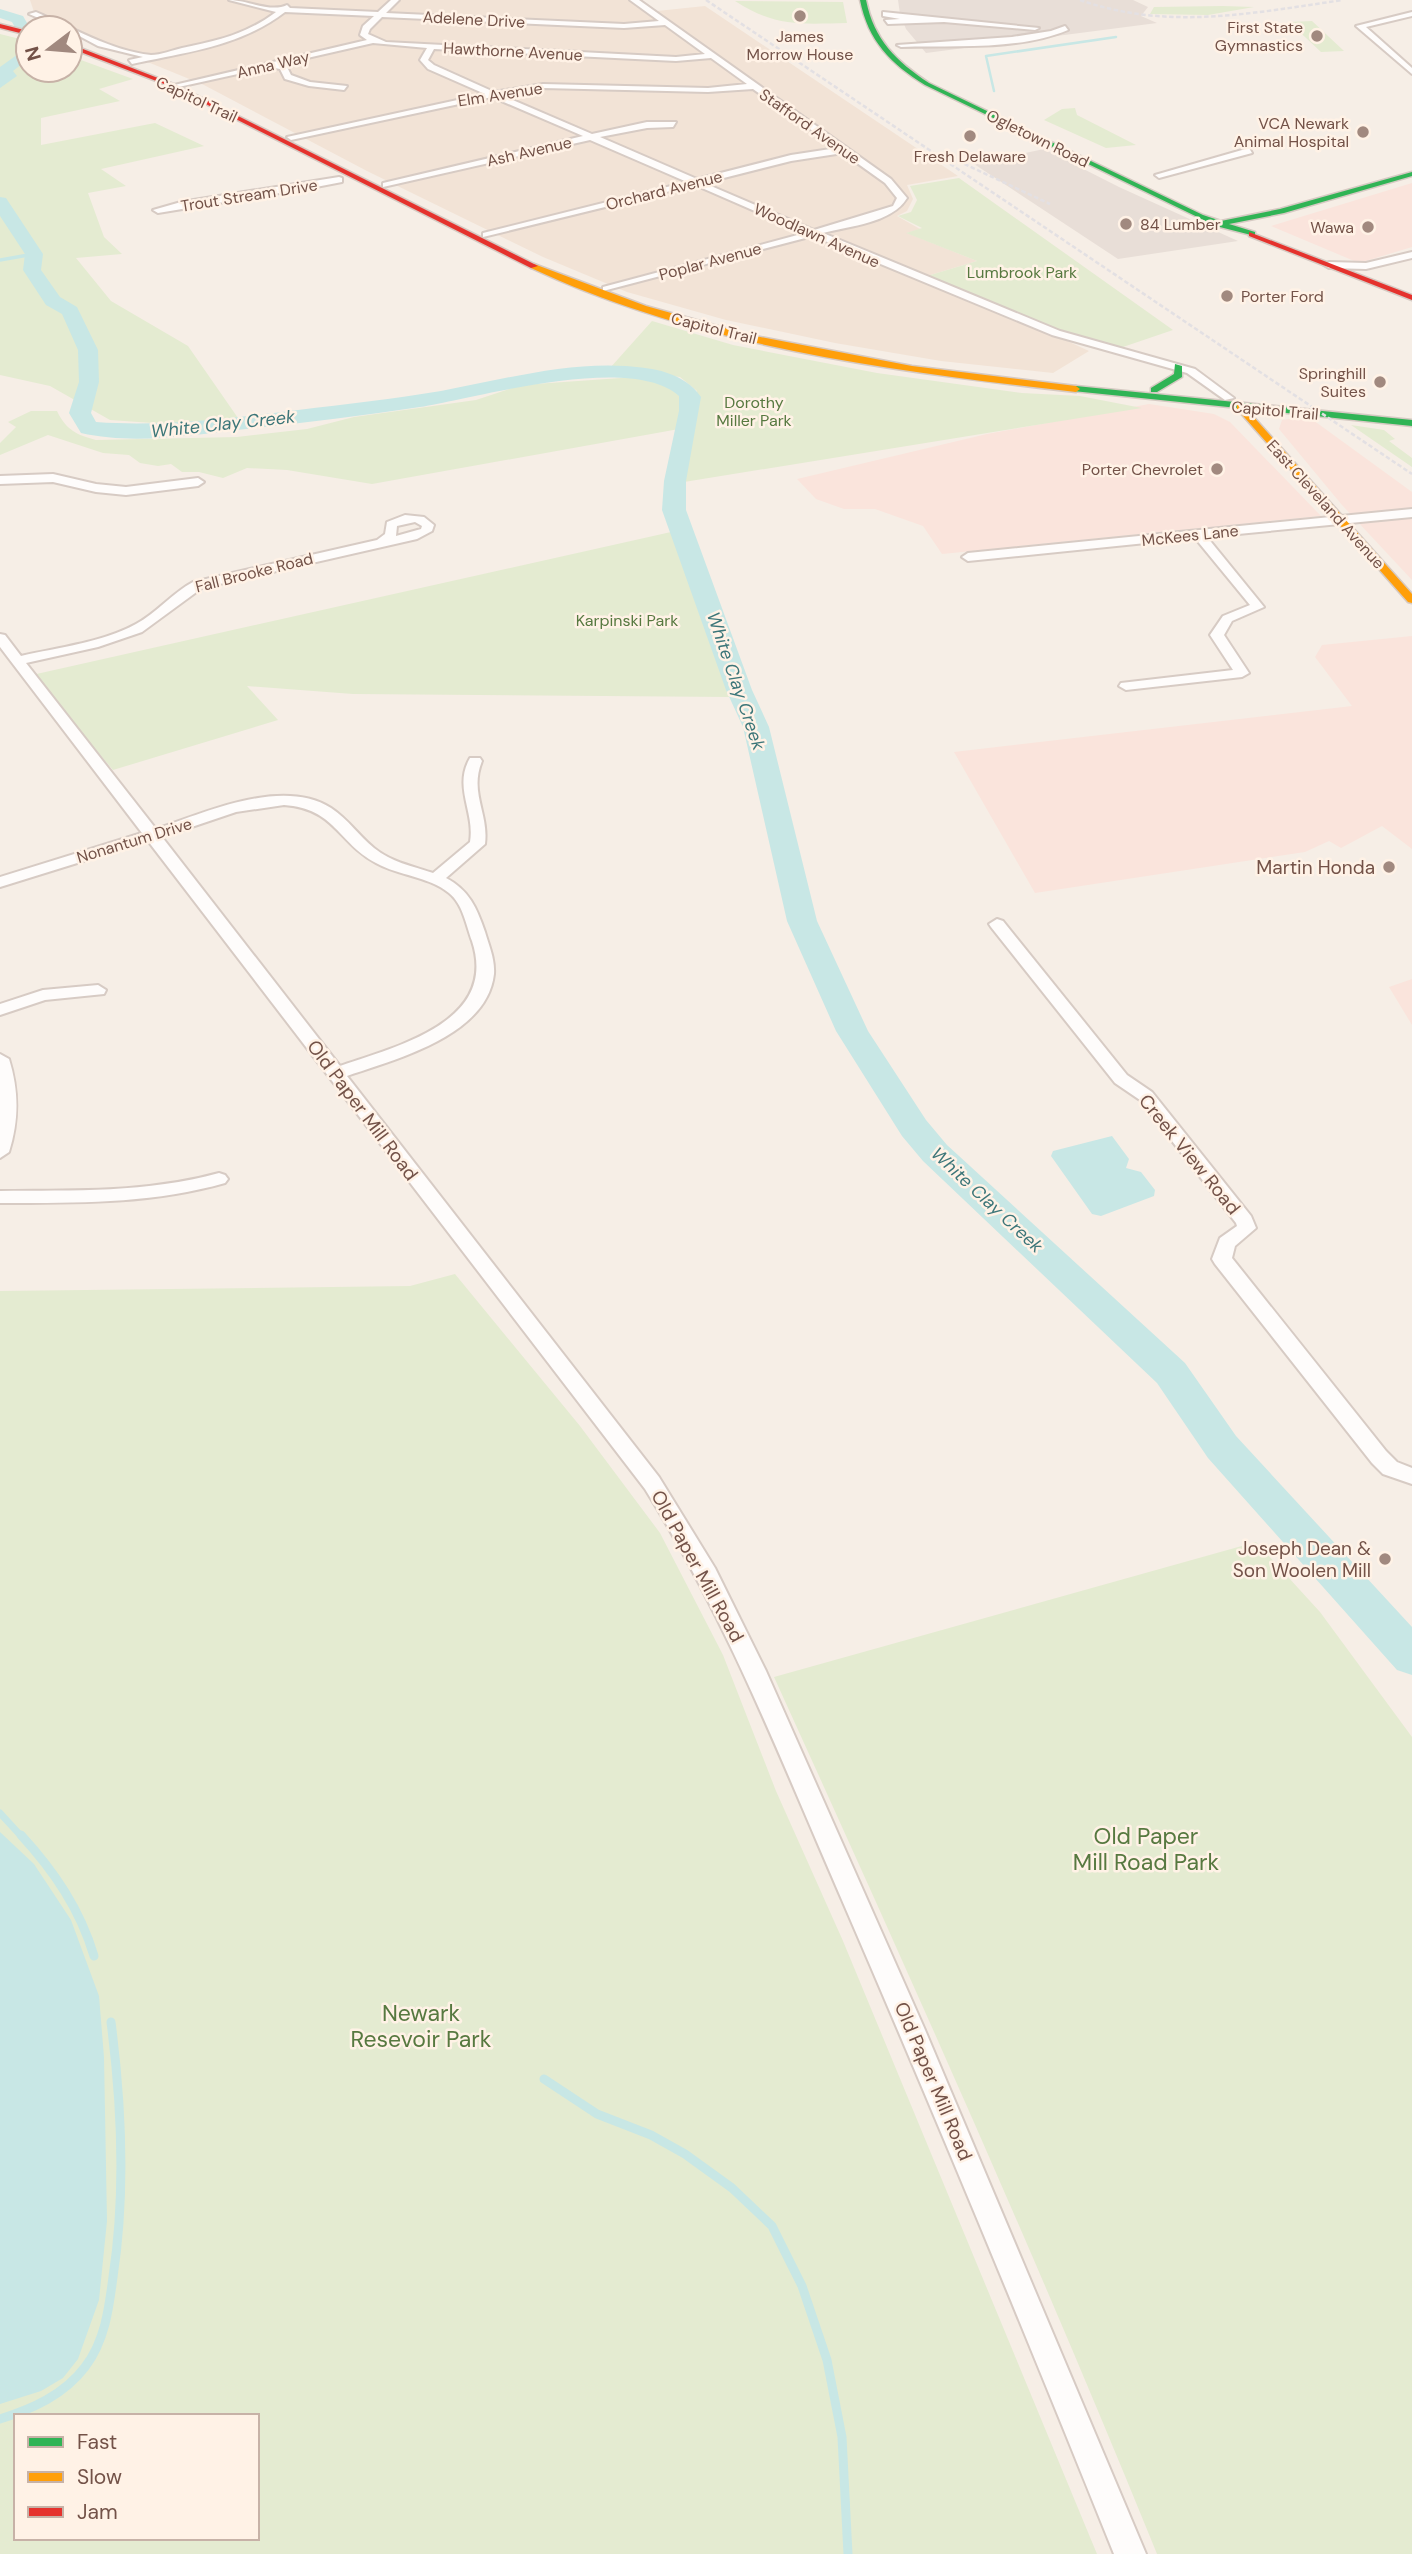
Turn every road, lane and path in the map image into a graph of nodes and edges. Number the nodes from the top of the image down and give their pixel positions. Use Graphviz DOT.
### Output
graph roads {
  1 [pos="233,0"];
  2 [pos="295,0"];
  3 [pos="395,0"];
  4 [pos="634,0"];
  5 [pos="863,5"];
  6 [pos="283,10"];
  7 [pos="886,12"];
  8 [pos="1412,14"];
  9 [pos="381,15"];
  10 [pos="666,23"];
  11 [pos="84,40"];
  12 [pos="373,41"];
  13 [pos="84,42"];
  14 [pos="84,43"];
  15 [pos="901,45"];
  16 [pos="431,48"];
  17 [pos="310,56"];
  18 [pos="712,56"];
  19 [pos="152,58"];
  20 [pos="132,62"];
  21 [pos="272,65"];
  22 [pos="283,67"];
  23 [pos="1412,72"];
  24 [pos="180,85"];
  25 [pos="755,86"];
  26 [pos="344,88"];
  27 [pos="490,93"];
  28 [pos="984,111"];
  29 [pos="673,124"];
  30 [pos="1021,128"];
  31 [pos="1055,133"];
  32 [pos="290,137"];
  33 [pos="590,137"];
  34 [pos="844,150"];
  35 [pos="1249,151"];
  36 [pos="1101,156"];
  37 [pos="1159,175"];
  38 [pos="1412,176"];
  39 [pos="349,178"];
  40 [pos="696,182"];
  41 [pos="386,185"];
  42 [pos="159,210"];
  43 [pos="1235,227"];
  44 [pos="813,233"];
  45 [pos="486,235"];
  46 [pos="1412,255"];
  47 [pos="1393,261"];
  48 [pos="1329,265"];
  49 [pos="1379,285"];
  50 [pos="607,289"];
  51 [pos="1412,298"];
  52 [pos="1178,366"];
  53 [pos="1154,390"];
  54 [pos="1234,402"];
  55 [pos="1412,415"];
  56 [pos="1412,423"];
  57 [pos="0,480"];
  58 [pos="198,482"];
  59 [pos="1412,513"];
  60 [pos="1340,520"];
  61 [pos="1198,534"];
  62 [pos="382,542"];
  63 [pos="968,557"];
  64 [pos="1412,600"];
  65 [pos="0,638"];
  66 [pos="18,661"];
  67 [pos="1125,685"];
  68 [pos="475,761"];
  69 [pos="152,835"];
  70 [pos="435,879"];
  71 [pos="0,882"];
  72 [pos="997,924"];
  73 [pos="97,990"];
  74 [pos="0,1010"];
  75 [pos="0,1059"];
  76 [pos="335,1074"];
  77 [pos="0,1152"];
  78 [pos="219,1179"];
  79 [pos="0,1197"];
  80 [pos="1412,1476"];
  81 [pos="1130,2554"];
  1 -- 6 [label="street, Adelene Drive"];
  2 -- 6 [label="street"];
  3 -- 9 [label="street"];
  4 -- 10 [label="street, Stafford Avenue"];
  5 -- 7 [label="main road"];
  5 -- 28 [label="main road, Ogletown Road"];
  6 -- 9 [label="street, Adelene Drive"];
  6 -- 19 [label="street"];
  7 -- 15 [label="main road, Ogletown Road"];
  7 -- 15 [label="street"];
  8 -- 23 [label="street"];
  9 -- 10 [label="street, Adelene Drive"];
  9 -- 12 [label="street"];
  10 -- 18 [label="street, Stafford Avenue"];
  11 -- 19 [label="street"];
  12 -- 16 [label="street, Hawthorne Avenue"];
  12 -- 17 [label="street, Anna Way"];
  13 -- 20 [label="main road, Capitol Trail"];
  14 -- 24 [label="main road, Capitol Trail"];
  15 -- 31 [label="main road, Ogletown Road"];
  16 -- 18 [label="street, Hawthorne Avenue"];
  16 -- 27 [label="street, Woodlawn Avenue"];
  17 -- 21 [label="street, Anna Way"];
  17 -- 22 [label="street"];
  18 -- 25 [label="street, Stafford Avenue"];
  19 -- 20 [label="street"];
  20 -- 24 [label="main road, Capitol Trail"];
  21 -- 22 [label="street"];
  21 -- 24 [label="street, Anna Way"];
  22 -- 26 [label="street"];
  24 -- 32 [label="main road, Capitol Trail"];
  24 -- 39 [label="main road, Capitol Trail"];
  25 -- 27 [label="street, Elm Avenue"];
  25 -- 34 [label="street, Stafford Avenue"];
  27 -- 32 [label="street, Elm Avenue"];
  27 -- 33 [label="street, Woodlawn Avenue"];
  28 -- 30 [label="main road, Ogletown Road"];
  28 -- 31 [label="main road"];
  29 -- 33 [label="street, Ash Avenue"];
  30 -- 36 [label="main road"];
  30 -- 43 [label="main road, Ogletown Road"];
  31 -- 36 [label="main road, Ogletown Road"];
  32 -- 41 [label="main road, Capitol Trail"];
  33 -- 40 [label="street, Woodlawn Avenue"];
  33 -- 41 [label="street, Ash Avenue"];
  34 -- 40 [label="street, Orchard Avenue"];
  34 -- 44 [label="street, Stafford Avenue"];
  35 -- 37 [label="street"];
  36 -- 43 [label="main road, Ogletown Road"];
  38 -- 43 [label="main road"];
  39 -- 42 [label="street, Trout Stream Drive"];
  39 -- 54 [label="main road, Capitol Trail"];
  40 -- 44 [label="street, Woodlawn Avenue"];
  40 -- 45 [label="street, Orchard Avenue"];
  41 -- 45 [label="main road, Capitol Trail"];
  43 -- 48 [label="main road, Ogletown Road"];
  44 -- 50 [label="street, Poplar Avenue"];
  44 -- 52 [label="street, Woodlawn Avenue"];
  45 -- 50 [label="main road, Capitol Trail"];
  46 -- 47 [label="street"];
  47 -- 48 [label="street"];
  47 -- 49 [label="street"];
  48 -- 49 [label="main road, Ogletown Road"];
  49 -- 51 [label="main road, Ogletown Road"];
  50 -- 53 [label="main road, Capitol Trail"];
  52 -- 53 [label="main road"];
  52 -- 54 [label="street, Woodlawn Avenue"];
  53 -- 54 [label="main road, Capitol Trail"];
  54 -- 55 [label="main road, Capitol Trail"];
  54 -- 56 [label="main road, Capitol Trail"];
  54 -- 60 [label="main road, East Cleveland Avenue"];
  57 -- 58 [label="street"];
  59 -- 60 [label="street, McKees Lane"];
  60 -- 61 [label="street, McKees Lane"];
  60 -- 64 [label="main road, East Cleveland Avenue"];
  61 -- 63 [label="street, McKees Lane"];
  61 -- 67 [label="street"];
  62 -- 66 [label="street, Fall Brooke Road"];
  65 -- 66 [label="street, Old Paper Mill Road"];
  66 -- 69 [label="street, Old Paper Mill Road"];
  68 -- 70 [label="street"];
  69 -- 70 [label="street, Nonantum Drive"];
  69 -- 71 [label="street, Nonantum Drive"];
  69 -- 76 [label="street, Old Paper Mill Road"];
  70 -- 76 [label="street, Nonantum Drive"];
  72 -- 80 [label="street, Creek View Road"];
  73 -- 74 [label="street"];
  75 -- 77 [label="street"];
  76 -- 81 [label="street, Old Paper Mill Road"];
  78 -- 79 [label="street"];
}
